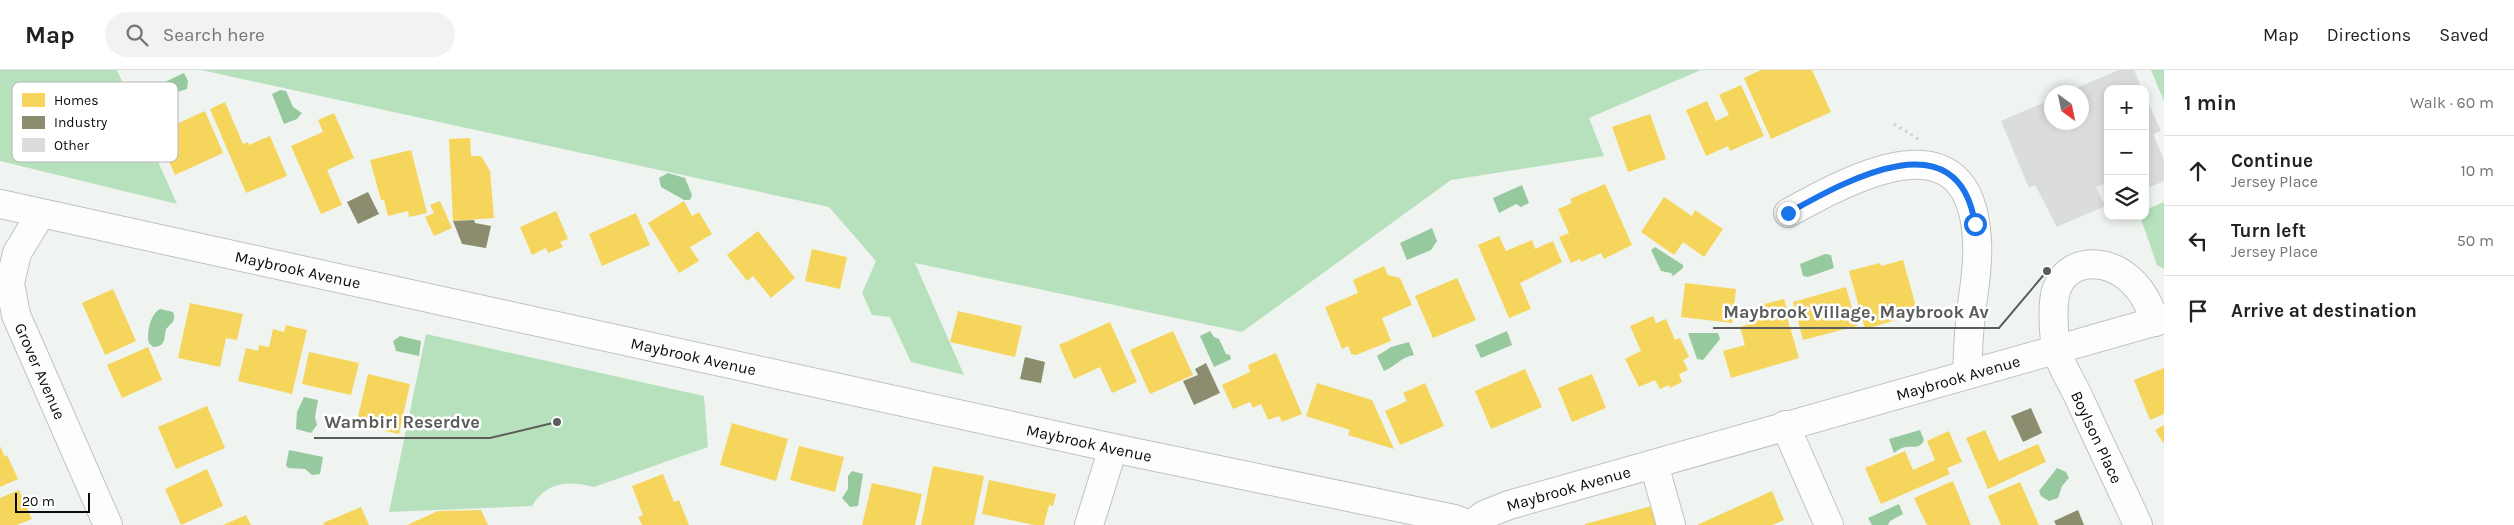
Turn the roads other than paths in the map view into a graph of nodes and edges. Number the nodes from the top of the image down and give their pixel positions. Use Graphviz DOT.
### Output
graph roads {
  1 [pos="0,204"];
  2 [pos="1788,213"];
  3 [pos="40,215"];
  4 [pos="2159,320"];
  5 [pos="2056,348"];
  6 [pos="1967,373"];
  7 [pos="1785,425"];
  8 [pos="1113,448"];
  9 [pos="1654,464"];
  10 [pos="108,525"];
  11 [pos="1089,525"];
  12 [pos="1471,525"];
  13 [pos="1671,525"];
  14 [pos="1829,525"];
  15 [pos="2138,525"];
  1 -- 3 [label="street, Maybrook Avenue"];
  2 -- 6 [label="street"];
  3 -- 8 [label="street, Maybrook Avenue"];
  3 -- 10 [label="street, Grover Avenue"];
  4 -- 5 [label="street, Maybrook Avenue"];
  4 -- 5 [label="street"];
  5 -- 6 [label="street, Maybrook Avenue"];
  5 -- 15 [label="street, Boylson Place"];
  6 -- 7 [label="street, Maybrook Avenue"];
  7 -- 9 [label="street, Maybrook Avenue"];
  7 -- 14 [label="street"];
  8 -- 11 [label="street"];
  8 -- 12 [label="street, Maybrook Avenue"];
  9 -- 12 [label="street, Maybrook Avenue"];
  9 -- 13 [label="street"];
}
